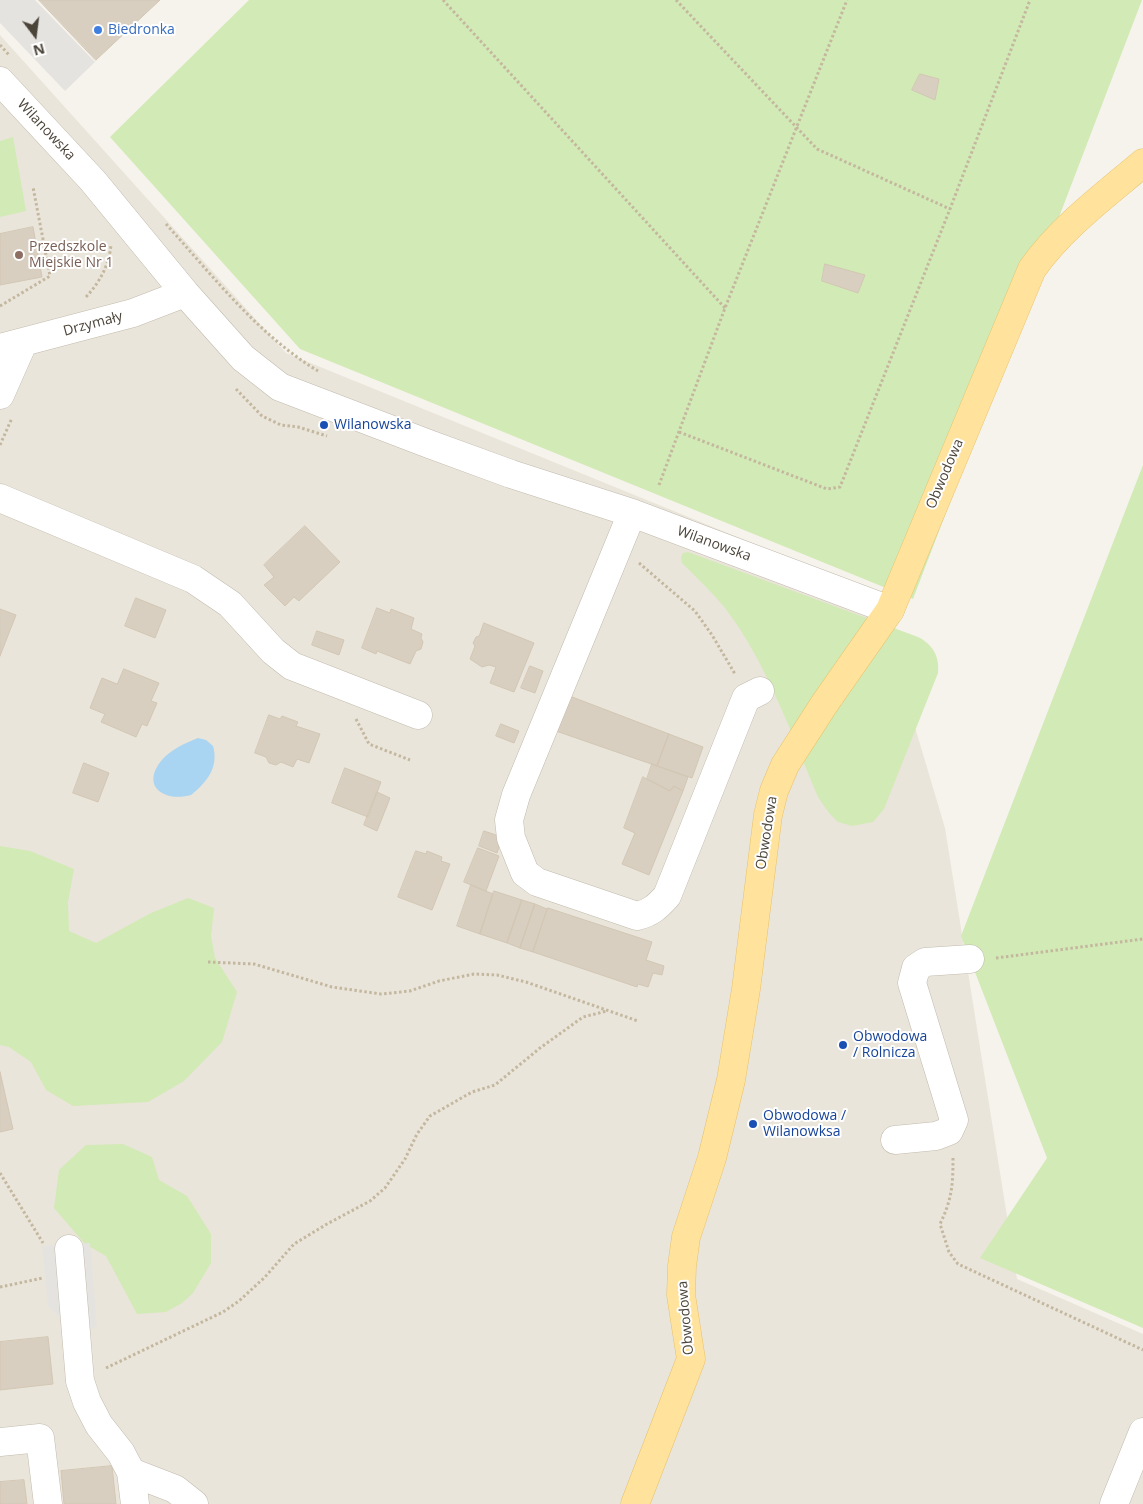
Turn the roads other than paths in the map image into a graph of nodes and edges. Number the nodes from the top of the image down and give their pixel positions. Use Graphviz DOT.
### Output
graph roads {
  1 [pos="6,70"];
  2 [pos="1143,163"];
  3 [pos="185,294"];
  4 [pos="11,346"];
  5 [pos="8,403"];
  6 [pos="0,498"];
  7 [pos="632,514"];
  8 [pos="890,610"];
  9 [pos="753,694"];
  10 [pos="418,715"];
  11 [pos="970,959"];
  12 [pos="895,1140"];
  13 [pos="56,1246"];
  14 [pos="1143,1432"];
  15 [pos="0,1442"];
  16 [pos="131,1472"];
  17 [pos="48,1504"];
  18 [pos="135,1504"];
  19 [pos="194,1504"];
  20 [pos="635,1504"];
  21 [pos="1114,1504"];
  1 -- 3 [label="street, Wilanowska"];
  2 -- 8 [label="main road, Obwodowa"];
  3 -- 4 [label="street, Drzymały"];
  3 -- 7 [label="street, Wilanowska"];
  4 -- 5 [label="street"];
  6 -- 10 [label="street"];
  7 -- 8 [label="street, Wilanowska"];
  7 -- 9 [label="street"];
  8 -- 20 [label="main road, Obwodowa"];
  11 -- 12 [label="street"];
  13 -- 16 [label="street"];
  14 -- 21 [label="street"];
  15 -- 17 [label="street"];
  16 -- 18 [label="street"];
  16 -- 19 [label="street"];
}
